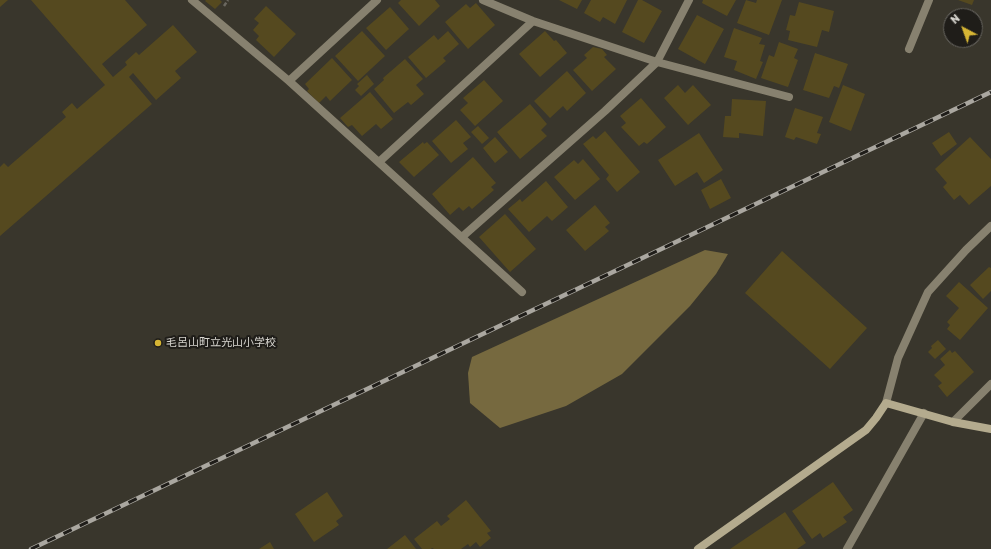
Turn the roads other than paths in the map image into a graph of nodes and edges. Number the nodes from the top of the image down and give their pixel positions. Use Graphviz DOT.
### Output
graph roads {
  1 [pos="192,0"];
  2 [pos="376,0"];
  3 [pos="483,0"];
  4 [pos="689,0"];
  5 [pos="929,0"];
  6 [pos="532,21"];
  7 [pos="909,49"];
  8 [pos="657,62"];
  9 [pos="289,81"];
  10 [pos="789,96"];
  11 [pos="379,162"];
  12 [pos="991,226"];
  13 [pos="462,237"];
  14 [pos="522,292"];
  15 [pos="991,384"];
  16 [pos="886,403"];
  17 [pos="924,413"];
  18 [pos="953,422"];
  19 [pos="991,429"];
  20 [pos="698,549"];
  21 [pos="847,549"];
  1 -- 9 [label="street"];
  2 -- 9 [label="street"];
  3 -- 6 [label="street"];
  4 -- 8 [label="street"];
  5 -- 7 [label="street"];
  6 -- 8 [label="street"];
  6 -- 11 [label="street"];
  8 -- 10 [label="street"];
  8 -- 13 [label="street"];
  9 -- 11 [label="street"];
  11 -- 13 [label="street"];
  12 -- 16 [label="street"];
  13 -- 14 [label="street"];
  15 -- 18 [label="street"];
  16 -- 17 [label="street"];
  16 -- 20 [label="street"];
  17 -- 18 [label="street"];
  17 -- 21 [label="street"];
  18 -- 19 [label="street"];
}
